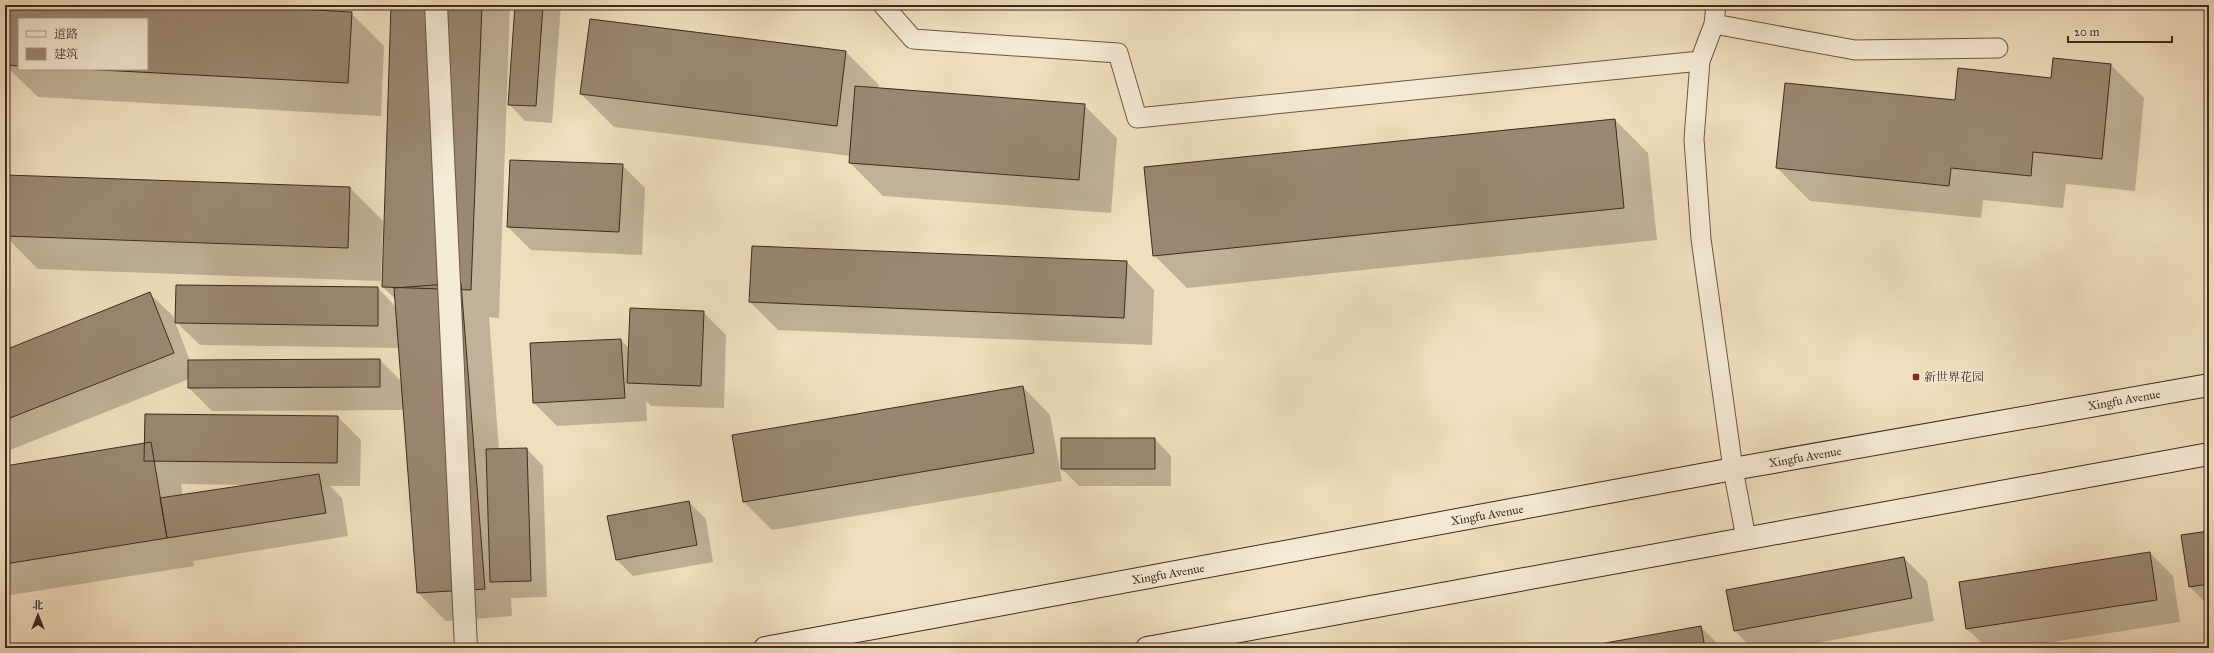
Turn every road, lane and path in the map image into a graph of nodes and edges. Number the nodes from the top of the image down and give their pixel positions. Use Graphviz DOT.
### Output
graph roads {
  1 [pos="436,5"];
  2 [pos="883,5"];
  3 [pos="1716,5"];
  4 [pos="1714,24"];
  5 [pos="1998,48"];
  6 [pos="1700,61"];
  7 [pos="2209,385"];
  8 [pos="2209,454"];
  9 [pos="1733,470"];
  10 [pos="1746,538"];
  11 [pos="466,648"];
  12 [pos="765,648"];
  13 [pos="1147,648"];
  1 -- 11 [label="main road"];
  2 -- 6 [label="lane"];
  3 -- 4 [label="lane"];
  4 -- 5 [label="lane"];
  4 -- 6 [label="lane"];
  6 -- 9 [label="lane"];
  7 -- 9 [label="main road, Xingfu Avenue"];
  8 -- 10 [label="main road"];
  9 -- 10 [label="lane"];
  9 -- 12 [label="main road, Xingfu Avenue"];
  10 -- 13 [label="main road"];
}
